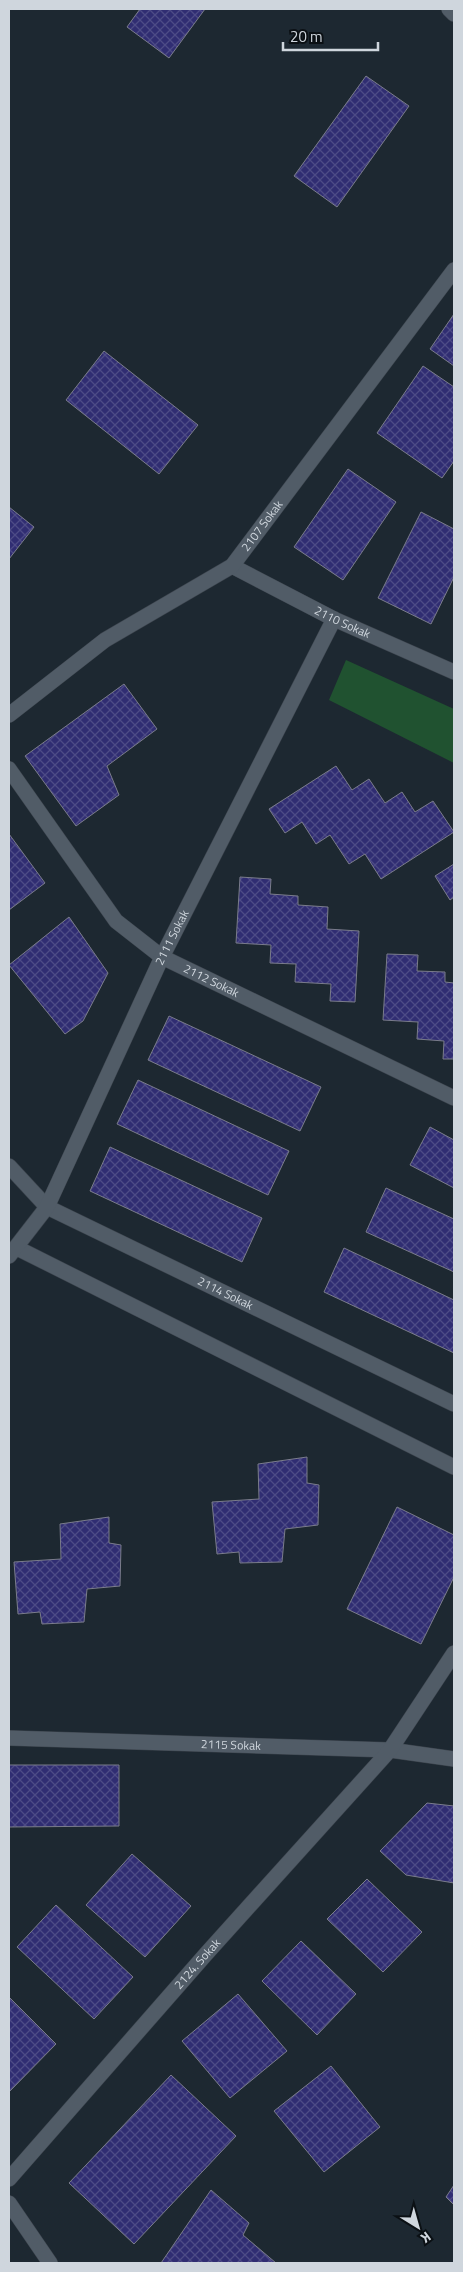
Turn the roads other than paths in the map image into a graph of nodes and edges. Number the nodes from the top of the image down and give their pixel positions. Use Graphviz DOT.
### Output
graph roads {
  1 [pos="449,9"];
  2 [pos="454,14"];
  3 [pos="454,270"];
  4 [pos="232,566"];
  5 [pos="334,619"];
  6 [pos="454,672"];
  7 [pos="9,715"];
  8 [pos="9,769"];
  9 [pos="162,957"];
  10 [pos="454,1098"];
  11 [pos="9,1166"];
  12 [pos="47,1207"];
  13 [pos="13,1252"];
  14 [pos="454,1404"];
  15 [pos="454,1467"];
  16 [pos="454,1653"];
  17 [pos="9,1738"];
  18 [pos="390,1750"];
  19 [pos="454,1759"];
  20 [pos="9,2179"];
  21 [pos="9,2203"];
  22 [pos="50,2263"];
  1 -- 2 [label="street"];
  3 -- 4 [label="street, 2107 Sokak"];
  4 -- 5 [label="street, 2110 Sokak"];
  4 -- 7 [label="street, 2107 Sokak"];
  5 -- 6 [label="street, 2110 Sokak"];
  5 -- 9 [label="street, 2111 Sokak"];
  8 -- 9 [label="street, 2112 Sokak"];
  9 -- 10 [label="street, 2112 Sokak"];
  9 -- 12 [label="street, 2111 Sokak"];
  11 -- 12 [label="street, 2114 Sokak"];
  12 -- 13 [label="street, 2111 Sokak"];
  12 -- 14 [label="street, 2114 Sokak"];
  13 -- 15 [label="street"];
  16 -- 18 [label="street, 2124. Sokak"];
  17 -- 18 [label="street, 2115 Sokak"];
  18 -- 19 [label="street, 2115 Sokak"];
  18 -- 20 [label="street, 2124. Sokak"];
  21 -- 22 [label="street"];
}
